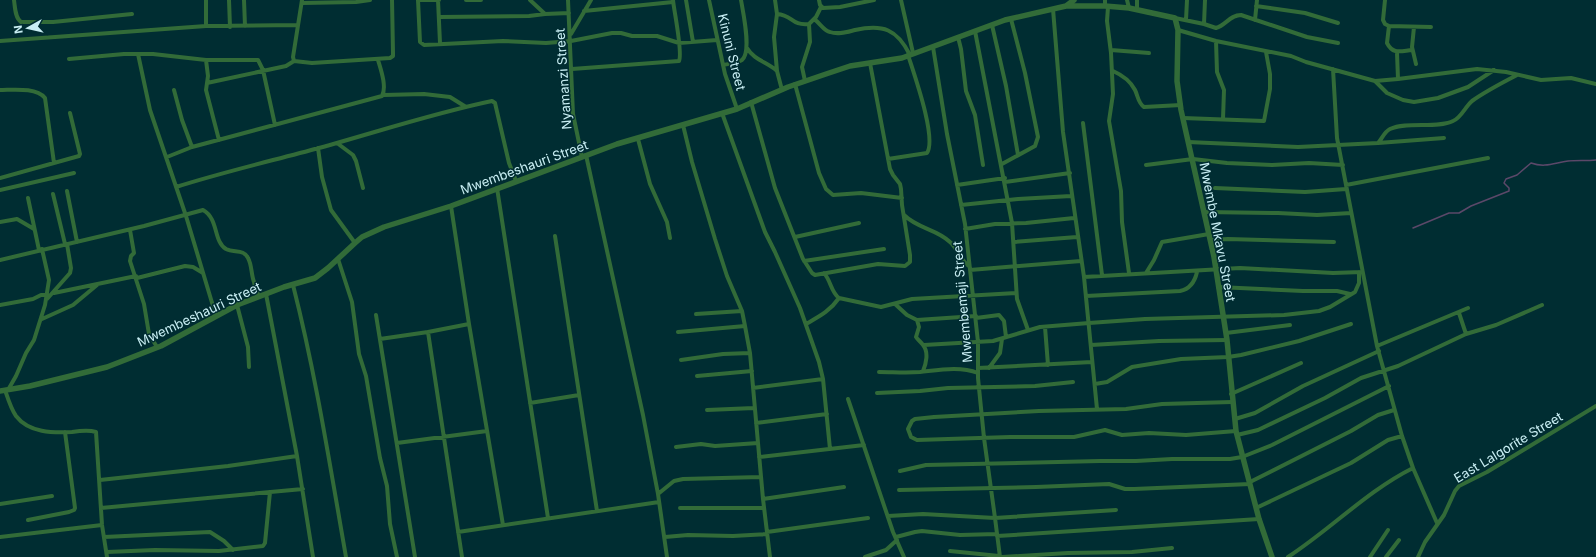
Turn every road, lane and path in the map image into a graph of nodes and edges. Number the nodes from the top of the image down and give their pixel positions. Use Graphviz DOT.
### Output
graph roads {
  1 [pos="14,0"];
  2 [pos="206,0"];
  3 [pos="229,0"];
  4 [pos="244,0"];
  5 [pos="370,0"];
  6 [pos="392,0"];
  7 [pos="418,0"];
  8 [pos="439,0"];
  9 [pos="466,0"];
  10 [pos="481,0"];
  11 [pos="530,0"];
  12 [pos="568,0"];
  13 [pos="591,0"];
  14 [pos="686,0"];
  15 [pos="709,0"];
  16 [pos="741,0"];
  17 [pos="775,0"];
  18 [pos="819,0"];
  19 [pos="874,0"];
  20 [pos="901,0"];
  21 [pos="1074,0"];
  22 [pos="1127,0"];
  23 [pos="1137,0"];
  24 [pos="1187,0"];
  25 [pos="1205,0"];
  26 [pos="1257,0"];
  27 [pos="1385,0"];
  28 [pos="673,1"];
  29 [pos="302,2"];
  30 [pos="1106,4"];
  31 [pos="1066,6"];
  32 [pos="1256,6"];
  33 [pos="821,7"];
  34 [pos="1129,8"];
  35 [pos="1053,9"];
  36 [pos="1137,10"];
  37 [pos="584,11"];
  38 [pos="569,13"];
  39 [pos="132,14"];
  40 [pos="545,14"];
  41 [pos="777,14"];
  42 [pos="440,17"];
  43 [pos="1175,18"];
  44 [pos="814,19"];
  45 [pos="1011,19"];
  46 [pos="1186,20"];
  47 [pos="1255,20"];
  48 [pos="1338,22"];
  49 [pos="809,24"];
  50 [pos="1204,24"];
  51 [pos="298,25"];
  52 [pos="992,25"];
  53 [pos="206,26"];
  54 [pos="245,26"];
  55 [pos="1388,26"];
  56 [pos="230,27"];
  57 [pos="1414,27"];
  58 [pos="1431,27"];
  59 [pos="1178,30"];
  60 [pos="975,31"];
  61 [pos="570,35"];
  62 [pos="958,37"];
  63 [pos="717,40"];
  64 [pos="0,41"];
  65 [pos="571,41"];
  66 [pos="1216,41"];
  67 [pos="679,42"];
  68 [pos="693,42"];
  69 [pos="440,43"];
  70 [pos="1338,43"];
  71 [pos="933,46"];
  72 [pos="747,48"];
  73 [pos="1111,50"];
  74 [pos="1412,50"];
  75 [pos="1266,52"];
  76 [pos="1397,52"];
  77 [pos="1149,53"];
  78 [pos="138,54"];
  79 [pos="910,54"];
  80 [pos="69,59"];
  81 [pos="206,60"];
  82 [pos="378,60"];
  83 [pos="294,62"];
  84 [pos="870,63"];
  85 [pos="1416,64"];
  86 [pos="723,65"];
  87 [pos="572,69"];
  88 [pos="1333,69"];
  89 [pos="263,70"];
  90 [pos="1494,70"];
  91 [pos="777,71"];
  92 [pos="1113,71"];
  93 [pos="1517,75"];
  94 [pos="1398,79"];
  95 [pos="805,81"];
  96 [pos="1374,81"];
  97 [pos="207,83"];
  98 [pos="795,84"];
  99 [pos="1596,84"];
  100 [pos="0,90"];
  101 [pos="174,90"];
  102 [pos="782,90"];
  103 [pos="384,95"];
  104 [pos="752,102"];
  105 [pos="1181,105"];
  106 [pos="466,107"];
  107 [pos="737,109"];
  108 [pos="70,113"];
  109 [pos="722,113"];
  110 [pos="1183,118"];
  111 [pos="1223,119"];
  112 [pos="1083,123"];
  113 [pos="276,125"];
  114 [pos="683,125"];
  115 [pos="1444,138"];
  116 [pos="638,139"];
  117 [pos="219,140"];
  118 [pos="1188,142"];
  119 [pos="337,143"];
  120 [pos="1378,143"];
  121 [pos="1338,144"];
  122 [pos="192,147"];
  123 [pos="318,148"];
  124 [pos="1018,155"];
  125 [pos="584,156"];
  126 [pos="167,157"];
  127 [pos="1488,158"];
  128 [pos="888,159"];
  129 [pos="1193,159"];
  130 [pos="54,163"];
  131 [pos="1002,164"];
  132 [pos="983,165"];
  133 [pos="1146,165"];
  134 [pos="1343,165"];
  135 [pos="74,173"];
  136 [pos="1070,173"];
  137 [pos="0,178"];
  138 [pos="1005,180"];
  139 [pos="516,181"];
  140 [pos="957,185"];
  141 [pos="176,187"];
  142 [pos="1346,187"];
  143 [pos="363,188"];
  144 [pos="497,188"];
  145 [pos="1215,188"];
  146 [pos="0,190"];
  147 [pos="67,191"];
  148 [pos="53,194"];
  149 [pos="1071,196"];
  150 [pos="28,198"];
  151 [pos="902,198"];
  152 [pos="1008,200"];
  153 [pos="961,205"];
  154 [pos="451,206"];
  155 [pos="1204,212"];
  156 [pos="1351,213"];
  157 [pos="903,215"];
  158 [pos="186,216"];
  159 [pos="1074,218"];
  160 [pos="0,222"];
  161 [pos="1012,222"];
  162 [pos="859,223"];
  163 [pos="34,228"];
  164 [pos="965,229"];
  165 [pos="130,230"];
  166 [pos="555,236"];
  167 [pos="795,237"];
  168 [pos="1077,237"];
  169 [pos="1210,237"];
  170 [pos="670,238"];
  171 [pos="77,242"];
  172 [pos="1014,242"];
  173 [pos="1334,242"];
  174 [pos="355,243"];
  175 [pos="66,244"];
  176 [pos="884,249"];
  177 [pos="40,250"];
  178 [pos="338,259"];
  179 [pos="0,260"];
  180 [pos="804,261"];
  181 [pos="1081,261"];
  182 [pos="1016,267"];
  183 [pos="970,268"];
  184 [pos="1215,269"];
  185 [pos="1197,272"];
  186 [pos="1361,272"];
  187 [pos="203,273"];
  188 [pos="824,273"];
  189 [pos="1129,274"];
  190 [pos="1146,274"];
  191 [pos="1102,275"];
  192 [pos="136,277"];
  193 [pos="1084,277"];
  194 [pos="97,285"];
  195 [pos="293,285"];
  196 [pos="1218,287"];
  197 [pos="54,293"];
  198 [pos="1016,293"];
  199 [pos="266,294"];
  200 [pos="1350,294"];
  201 [pos="973,295"];
  202 [pos="1086,296"];
  203 [pos="47,297"];
  204 [pos="259,297"];
  205 [pos="840,298"];
  206 [pos="895,304"];
  207 [pos="0,305"];
  208 [pos="237,305"];
  209 [pos="1542,305"];
  210 [pos="1468,308"];
  211 [pos="742,311"];
  212 [pos="1459,313"];
  213 [pos="376,314"];
  214 [pos="696,314"];
  215 [pos="216,316"];
  216 [pos="1223,316"];
  217 [pos="976,317"];
  218 [pos="42,319"];
  219 [pos="917,320"];
  220 [pos="1089,323"];
  221 [pos="469,324"];
  222 [pos="806,324"];
  223 [pos="1290,324"];
  224 [pos="1351,324"];
  225 [pos="745,326"];
  226 [pos="1045,327"];
  227 [pos="1028,330"];
  228 [pos="428,332"];
  229 [pos="678,332"];
  230 [pos="1226,333"];
  231 [pos="1466,334"];
  232 [pos="1004,338"];
  233 [pos="380,339"];
  234 [pos="1226,340"];
  235 [pos="978,342"];
  236 [pos="924,345"];
  237 [pos="1091,345"];
  238 [pos="1378,346"];
  239 [pos="156,347"];
  240 [pos="1379,351"];
  241 [pos="750,352"];
  242 [pos="1228,357"];
  243 [pos="680,360"];
  244 [pos="1092,362"];
  245 [pos="1301,363"];
  246 [pos="1048,365"];
  247 [pos="249,367"];
  248 [pos="989,368"];
  249 [pos="978,370"];
  250 [pos="1384,370"];
  251 [pos="752,371"];
  252 [pos="922,371"];
  253 [pos="879,372"];
  254 [pos="697,376"];
  255 [pos="822,379"];
  256 [pos="1073,382"];
  257 [pos="1094,384"];
  258 [pos="1388,386"];
  259 [pos="979,387"];
  260 [pos="753,388"];
  261 [pos="4,390"];
  262 [pos="877,393"];
  263 [pos="1232,394"];
  264 [pos="579,395"];
  265 [pos="848,398"];
  266 [pos="1232,402"];
  267 [pos="530,403"];
  268 [pos="1596,406"];
  269 [pos="754,408"];
  270 [pos="1097,409"];
  271 [pos="707,410"];
  272 [pos="1394,410"];
  273 [pos="827,414"];
  274 [pos="982,414"];
  275 [pos="1235,419"];
  276 [pos="756,423"];
  277 [pos="487,431"];
  278 [pos="65,432"];
  279 [pos="1236,433"];
  280 [pos="1402,436"];
  281 [pos="443,437"];
  282 [pos="984,438"];
  283 [pos="397,443"];
  284 [pos="758,443"];
  285 [pos="864,445"];
  286 [pos="676,446"];
  287 [pos="830,449"];
  288 [pos="297,456"];
  289 [pos="760,457"];
  290 [pos="1242,457"];
  291 [pos="988,464"];
  292 [pos="1413,468"];
  293 [pos="900,470"];
  294 [pos="761,477"];
  295 [pos="100,480"];
  296 [pos="1250,483"];
  297 [pos="844,487"];
  298 [pos="303,488"];
  299 [pos="991,489"];
  300 [pos="900,490"];
  301 [pos="270,492"];
  302 [pos="658,494"];
  303 [pos="52,496"];
  304 [pos="763,499"];
  305 [pos="659,502"];
  306 [pos="0,504"];
  307 [pos="101,508"];
  308 [pos="680,508"];
  309 [pos="764,508"];
  310 [pos="1256,508"];
  311 [pos="1116,510"];
  312 [pos="597,511"];
  313 [pos="888,516"];
  314 [pos="548,518"];
  315 [pos="868,518"];
  316 [pos="995,518"];
  317 [pos="1259,519"];
  318 [pos="28,520"];
  319 [pos="1437,523"];
  320 [pos="102,525"];
  321 [pos="503,525"];
  322 [pos="1388,530"];
  323 [pos="458,532"];
  324 [pos="767,533"];
  325 [pos="997,535"];
  326 [pos="0,537"];
  327 [pos="104,537"];
  328 [pos="665,537"];
  329 [pos="896,538"];
  330 [pos="1399,540"];
  331 [pos="1172,548"];
  332 [pos="233,550"];
  333 [pos="950,551"];
  334 [pos="107,555"];
  335 [pos="1000,556"];
  336 [pos="313,557"];
  337 [pos="346,557"];
  338 [pos="397,557"];
  339 [pos="415,557"];
  340 [pos="462,557"];
  341 [pos="668,557"];
  342 [pos="770,557"];
  343 [pos="865,557"];
  344 [pos="904,557"];
  345 [pos="1272,557"];
  346 [pos="1288,557"];
  347 [pos="1370,557"];
  348 [pos="1386,557"];
  349 [pos="1418,557"];
  1 -- 39 [label="street"];
  2 -- 53 [label="street"];
  3 -- 56 [label="street"];
  4 -- 54 [label="street"];
  5 -- 29 [label="street"];
  6 -- 82 [label="street"];
  7 -- 8 [label="street"];
  7 -- 69 [label="street"];
  8 -- 42 [label="street"];
  9 -- 10 [label="street"];
  11 -- 40 [label="street"];
  12 -- 38 [label="street, Nyamanzi Street"];
  13 -- 37 [label="street"];
  14 -- 68 [label="street"];
  15 -- 63 [label="street, Kinuni Street"];
  16 -- 72 [label="street"];
  17 -- 41 [label="street"];
  18 -- 33 [label="street"];
  19 -- 33 [label="street"];
  20 -- 79 [label="street"];
  21 -- 31 [label="street, Mwembeshauri Street"];
  22 -- 34 [label="street"];
  23 -- 36 [label="street"];
  24 -- 46 [label="street"];
  25 -- 50 [label="street"];
  26 -- 32 [label="street"];
  27 -- 55 [label="street"];
  28 -- 37 [label="street"];
  28 -- 67 [label="street"];
  29 -- 51 [label="street"];
  30 -- 31 [label="street"];
  30 -- 34 [label="street"];
  30 -- 73 [label="street"];
  31 -- 35 [label="street, Mwembeshauri Street"];
  32 -- 47 [label="street"];
  32 -- 48 [label="street"];
  33 -- 44 [label="street"];
  34 -- 36 [label="street"];
  35 -- 45 [label="street, Mwembeshauri Street"];
  35 -- 136 [label="street"];
  36 -- 43 [label="street"];
  37 -- 61 [label="street"];
  38 -- 40 [label="street"];
  38 -- 61 [label="street, Nyamanzi Street"];
  40 -- 42 [label="street"];
  41 -- 49 [label="street"];
  41 -- 91 [label="street"];
  42 -- 69 [label="street"];
  43 -- 46 [label="street"];
  43 -- 59 [label="street, Mwembe Mkavu Street"];
  44 -- 49 [label="street"];
  44 -- 79 [label="street"];
  45 -- 52 [label="street, Mwembeshauri Street"];
  45 -- 124 [label="street"];
  46 -- 50 [label="street"];
  47 -- 50 [label="street"];
  47 -- 70 [label="street"];
  49 -- 95 [label="street"];
  51 -- 54 [label="street"];
  51 -- 83 [label="street"];
  52 -- 60 [label="street, Mwembeshauri Street"];
  52 -- 124 [label="street"];
  53 -- 56 [label="street"];
  53 -- 64 [label="street"];
  54 -- 56 [label="street"];
  55 -- 57 [label="street"];
  55 -- 76 [label="street"];
  57 -- 58 [label="street"];
  57 -- 74 [label="street"];
  59 -- 66 [label="street"];
  59 -- 105 [label="street, Mwembe Mkavu Street"];
  60 -- 62 [label="street, Mwembeshauri Street"];
  60 -- 131 [label="street"];
  61 -- 65 [label="street, Nyamanzi Street"];
  62 -- 71 [label="street, Mwembeshauri Street"];
  62 -- 132 [label="street"];
  63 -- 68 [label="street"];
  63 -- 86 [label="street, Kinuni Street"];
  65 -- 67 [label="street"];
  65 -- 69 [label="street"];
  65 -- 87 [label="street, Nyamanzi Street"];
  66 -- 75 [label="street"];
  66 -- 111 [label="street"];
  67 -- 68 [label="street"];
  67 -- 87 [label="street"];
  71 -- 79 [label="street, Mwembeshauri Street"];
  71 -- 140 [label="street, Mwembemaji Street"];
  72 -- 86 [label="street"];
  72 -- 91 [label="street"];
  73 -- 77 [label="street"];
  73 -- 92 [label="street"];
  74 -- 76 [label="street"];
  74 -- 85 [label="street"];
  75 -- 88 [label="street"];
  75 -- 111 [label="street"];
  76 -- 94 [label="street"];
  78 -- 80 [label="street"];
  78 -- 81 [label="street"];
  78 -- 126 [label="street"];
  79 -- 84 [label="street, Mwembeshauri Street"];
  79 -- 128 [label="street"];
  81 -- 89 [label="street"];
  81 -- 97 [label="street"];
  82 -- 83 [label="street"];
  82 -- 103 [label="street"];
  83 -- 89 [label="street"];
  84 -- 95 [label="street, Mwembeshauri Street"];
  84 -- 128 [label="street"];
  86 -- 107 [label="street, Kinuni Street"];
  87 -- 125 [label="street, Nyamanzi Street"];
  88 -- 96 [label="street"];
  88 -- 121 [label="street"];
  89 -- 97 [label="street"];
  89 -- 113 [label="street"];
  90 -- 93 [label="street"];
  90 -- 94 [label="street"];
  90 -- 96 [label="street"];
  91 -- 102 [label="street"];
  92 -- 105 [label="street"];
  92 -- 189 [label="street"];
  93 -- 99 [label="street"];
  93 -- 120 [label="street"];
  94 -- 96 [label="street"];
  95 -- 98 [label="street, Mwembeshauri Street"];
  97 -- 117 [label="street"];
  98 -- 102 [label="street, Mwembeshauri Street"];
  98 -- 151 [label="street"];
  100 -- 130 [label="street"];
  101 -- 122 [label="street"];
  102 -- 104 [label="street, Mwembeshauri Street"];
  103 -- 106 [label="street"];
  103 -- 113 [label="street"];
  104 -- 107 [label="street, Mwembeshauri Street"];
  104 -- 167 [label="street"];
  105 -- 110 [label="street, Mwembe Mkavu Street"];
  106 -- 119 [label="street"];
  106 -- 139 [label="street"];
  107 -- 109 [label="street, Mwembeshauri Street"];
  108 -- 130 [label="street"];
  109 -- 114 [label="street, Mwembeshauri Street"];
  109 -- 222 [label="street"];
  110 -- 111 [label="street"];
  110 -- 118 [label="street, Mwembe Mkavu Street"];
  112 -- 191 [label="street"];
  113 -- 117 [label="street"];
  114 -- 116 [label="street, Mwembeshauri Street"];
  114 -- 211 [label="street"];
  115 -- 120 [label="street"];
  116 -- 125 [label="street, Mwembeshauri Street"];
  116 -- 170 [label="street"];
  117 -- 122 [label="street"];
  118 -- 121 [label="street"];
  118 -- 129 [label="street, Mwembe Mkavu Street"];
  119 -- 123 [label="street"];
  119 -- 143 [label="street"];
  120 -- 121 [label="street"];
  121 -- 134 [label="street"];
  122 -- 126 [label="street"];
  123 -- 141 [label="street"];
  123 -- 174 [label="street"];
  124 -- 131 [label="street"];
  125 -- 139 [label="street, Mwembeshauri Street"];
  125 -- 302 [label="street, Nyamanzi Street"];
  126 -- 141 [label="street"];
  127 -- 142 [label="street"];
  128 -- 151 [label="street"];
  129 -- 133 [label="street"];
  129 -- 134 [label="street"];
  129 -- 155 [label="street, Mwembe Mkavu Street"];
  130 -- 137 [label="street"];
  131 -- 138 [label="street"];
  134 -- 142 [label="street"];
  135 -- 146 [label="street"];
  136 -- 138 [label="street"];
  136 -- 149 [label="street"];
  138 -- 140 [label="street"];
  138 -- 152 [label="street"];
  139 -- 144 [label="street, Mwembeshauri Street"];
  140 -- 153 [label="street, Mwembemaji Street"];
  141 -- 158 [label="street"];
  142 -- 145 [label="street"];
  142 -- 156 [label="street"];
  144 -- 154 [label="street, Mwembeshauri Street"];
  144 -- 267 [label="street"];
  147 -- 171 [label="street"];
  148 -- 175 [label="street"];
  149 -- 152 [label="street"];
  149 -- 159 [label="street"];
  150 -- 163 [label="street"];
  151 -- 157 [label="street"];
  152 -- 153 [label="street"];
  152 -- 161 [label="street"];
  153 -- 164 [label="street, Mwembemaji Street"];
  154 -- 174 [label="street, Mwembeshauri Street"];
  154 -- 221 [label="street"];
  155 -- 156 [label="street"];
  155 -- 169 [label="street, Mwembe Mkavu Street"];
  156 -- 186 [label="street"];
  157 -- 183 [label="street"];
  157 -- 188 [label="street"];
  158 -- 165 [label="street"];
  158 -- 187 [label="street"];
  158 -- 204 [label="street"];
  159 -- 161 [label="street"];
  159 -- 168 [label="street"];
  160 -- 163 [label="street"];
  161 -- 164 [label="street"];
  161 -- 172 [label="street"];
  162 -- 167 [label="street"];
  163 -- 177 [label="street"];
  164 -- 183 [label="street, Mwembemaji Street"];
  165 -- 171 [label="street"];
  165 -- 192 [label="street"];
  166 -- 264 [label="street"];
  167 -- 180 [label="street"];
  168 -- 172 [label="street"];
  168 -- 181 [label="street"];
  169 -- 173 [label="street"];
  169 -- 184 [label="street, Mwembe Mkavu Street"];
  169 -- 190 [label="street"];
  171 -- 175 [label="street"];
  172 -- 182 [label="street"];
  174 -- 178 [label="street, Mwembeshauri Street"];
  175 -- 177 [label="street"];
  175 -- 197 [label="street"];
  176 -- 180 [label="street"];
  177 -- 179 [label="street"];
  177 -- 203 [label="street"];
  178 -- 195 [label="street, Mwembeshauri Street"];
  178 -- 338 [label="street"];
  180 -- 188 [label="street"];
  181 -- 182 [label="street"];
  181 -- 193 [label="street"];
  182 -- 183 [label="street"];
  182 -- 198 [label="street"];
  183 -- 201 [label="street, Mwembemaji Street"];
  184 -- 185 [label="street"];
  184 -- 186 [label="street"];
  184 -- 196 [label="street, Mwembe Mkavu Street"];
  185 -- 190 [label="street"];
  185 -- 202 [label="street"];
  186 -- 200 [label="street"];
  186 -- 238 [label="street"];
  187 -- 192 [label="street"];
  187 -- 215 [label="street"];
  188 -- 205 [label="street"];
  189 -- 190 [label="street"];
  189 -- 191 [label="street"];
  191 -- 193 [label="street"];
  192 -- 194 [label="street"];
  192 -- 239 [label="street"];
  193 -- 202 [label="street"];
  194 -- 197 [label="street"];
  194 -- 218 [label="street"];
  195 -- 199 [label="street, Mwembeshauri Street"];
  195 -- 337 [label="street"];
  196 -- 200 [label="street"];
  196 -- 216 [label="street, Mwembe Mkavu Street"];
  197 -- 203 [label="street"];
  198 -- 201 [label="street"];
  198 -- 227 [label="street"];
  199 -- 204 [label="street, Mwembeshauri Street"];
  199 -- 288 [label="street"];
  200 -- 216 [label="street"];
  201 -- 206 [label="street"];
  201 -- 217 [label="street, Mwembemaji Street"];
  202 -- 220 [label="street"];
  203 -- 207 [label="street"];
  203 -- 218 [label="street"];
  204 -- 208 [label="street, Mwembeshauri Street"];
  205 -- 206 [label="street"];
  205 -- 222 [label="street"];
  206 -- 219 [label="street"];
  208 -- 215 [label="street, Mwembeshauri Street"];
  208 -- 247 [label="street"];
  209 -- 231 [label="street"];
  210 -- 212 [label="street"];
  211 -- 214 [label="street"];
  211 -- 225 [label="street"];
  212 -- 231 [label="street"];
  212 -- 238 [label="street"];
  213 -- 233 [label="street"];
  215 -- 239 [label="street, Mwembeshauri Street"];
  216 -- 220 [label="street"];
  216 -- 230 [label="street, Mwembe Mkavu Street"];
  217 -- 219 [label="street"];
  217 -- 232 [label="street"];
  217 -- 235 [label="street, Mwembemaji Street"];
  218 -- 261 [label="street"];
  219 -- 236 [label="street"];
  220 -- 226 [label="street"];
  220 -- 237 [label="street"];
  221 -- 228 [label="street"];
  221 -- 277 [label="street"];
  222 -- 255 [label="street"];
  223 -- 230 [label="street"];
  224 -- 242 [label="street"];
  225 -- 229 [label="street"];
  225 -- 241 [label="street"];
  226 -- 227 [label="street"];
  226 -- 246 [label="street"];
  227 -- 232 [label="street"];
  228 -- 233 [label="street"];
  228 -- 281 [label="street"];
  230 -- 234 [label="street, Mwembe Mkavu Street"];
  231 -- 250 [label="street"];
  232 -- 235 [label="street"];
  232 -- 248 [label="street"];
  233 -- 283 [label="street"];
  234 -- 237 [label="street"];
  234 -- 242 [label="street, Mwembe Mkavu Street"];
  235 -- 236 [label="street"];
  235 -- 249 [label="street, Mwembemaji Street"];
  236 -- 252 [label="street"];
  237 -- 244 [label="street"];
  238 -- 240 [label="street"];
  239 -- 261 [label="street, Mwembeshauri Street"];
  240 -- 250 [label="street"];
  240 -- 275 [label="street"];
  241 -- 243 [label="street"];
  241 -- 251 [label="street"];
  242 -- 257 [label="street"];
  242 -- 263 [label="street, Mwembe Mkavu Street"];
  244 -- 246 [label="street"];
  244 -- 257 [label="street"];
  245 -- 263 [label="street"];
  246 -- 248 [label="street"];
  248 -- 249 [label="street"];
  249 -- 252 [label="street"];
  249 -- 259 [label="street, Mwembemaji Street"];
  250 -- 258 [label="street"];
  250 -- 279 [label="street"];
  251 -- 254 [label="street"];
  251 -- 260 [label="street"];
  252 -- 253 [label="street"];
  255 -- 260 [label="street"];
  255 -- 273 [label="street"];
  256 -- 259 [label="street"];
  257 -- 270 [label="street"];
  258 -- 272 [label="street"];
  258 -- 290 [label="street"];
  259 -- 262 [label="street"];
  259 -- 274 [label="street, Mwembemaji Street"];
  260 -- 269 [label="street"];
  261 -- 278 [label="street"];
  263 -- 266 [label="street, Mwembe Mkavu Street"];
  264 -- 267 [label="street"];
  264 -- 312 [label="street"];
  265 -- 285 [label="street"];
  266 -- 270 [label="street"];
  266 -- 275 [label="street, Mwembe Mkavu Street"];
  267 -- 314 [label="street"];
  268 -- 319 [label="street, East Lalgorite Street"];
  269 -- 271 [label="street"];
  269 -- 276 [label="street"];
  270 -- 274 [label="street"];
  272 -- 280 [label="street"];
  272 -- 296 [label="street"];
  273 -- 276 [label="street"];
  273 -- 287 [label="street"];
  274 -- 282 [label="street, Mwembemaji Street"];
  274 -- 282 [label="street"];
  275 -- 279 [label="street, Mwembe Mkavu Street"];
  276 -- 284 [label="street"];
  277 -- 281 [label="street"];
  277 -- 321 [label="street"];
  278 -- 295 [label="street"];
  278 -- 318 [label="street"];
  279 -- 282 [label="street"];
  279 -- 290 [label="street, Mwembe Mkavu Street"];
  280 -- 292 [label="street"];
  280 -- 310 [label="street"];
  281 -- 283 [label="street"];
  281 -- 323 [label="street"];
  282 -- 291 [label="street, Mwembemaji Street"];
  283 -- 339 [label="street"];
  284 -- 286 [label="street"];
  284 -- 289 [label="street"];
  285 -- 287 [label="street"];
  285 -- 313 [label="street"];
  287 -- 289 [label="street"];
  288 -- 295 [label="street"];
  288 -- 298 [label="street"];
  289 -- 294 [label="street"];
  290 -- 291 [label="street"];
  290 -- 296 [label="street, Mwembe Mkavu Street"];
  291 -- 293 [label="street"];
  291 -- 299 [label="street, Mwembemaji Street"];
  292 -- 319 [label="street"];
  292 -- 346 [label="street"];
  294 -- 302 [label="street"];
  294 -- 304 [label="street"];
  295 -- 307 [label="street"];
  296 -- 299 [label="street"];
  296 -- 310 [label="street, Mwembe Mkavu Street"];
  297 -- 304 [label="street"];
  298 -- 301 [label="street"];
  298 -- 336 [label="street"];
  299 -- 300 [label="street"];
  299 -- 316 [label="street, Mwembemaji Street"];
  301 -- 307 [label="street"];
  301 -- 332 [label="street"];
  302 -- 305 [label="street, Nyamanzi Street"];
  303 -- 306 [label="street"];
  304 -- 309 [label="street"];
  305 -- 312 [label="street"];
  305 -- 328 [label="street, Nyamanzi Street"];
  307 -- 320 [label="street"];
  308 -- 309 [label="street"];
  309 -- 324 [label="street"];
  310 -- 317 [label="street, Mwembe Mkavu Street"];
  311 -- 316 [label="street"];
  312 -- 314 [label="street"];
  313 -- 316 [label="street"];
  313 -- 329 [label="street"];
  314 -- 321 [label="street"];
  315 -- 324 [label="street"];
  316 -- 325 [label="street, Mwembemaji Street"];
  317 -- 325 [label="street"];
  317 -- 345 [label="street, Mwembe Mkavu Street"];
  319 -- 349 [label="street, East Lalgorite Street"];
  320 -- 326 [label="street"];
  320 -- 327 [label="street"];
  321 -- 323 [label="street"];
  322 -- 347 [label="street"];
  323 -- 340 [label="street"];
  324 -- 328 [label="street"];
  324 -- 342 [label="street"];
  325 -- 329 [label="street"];
  325 -- 335 [label="street, Mwembemaji Street"];
  327 -- 332 [label="street"];
  327 -- 334 [label="street"];
  328 -- 341 [label="street, Nyamanzi Street"];
  329 -- 343 [label="street"];
  329 -- 344 [label="street"];
  330 -- 348 [label="street"];
  331 -- 335 [label="street"];
  332 -- 334 [label="street"];
  333 -- 335 [label="street"];
}
